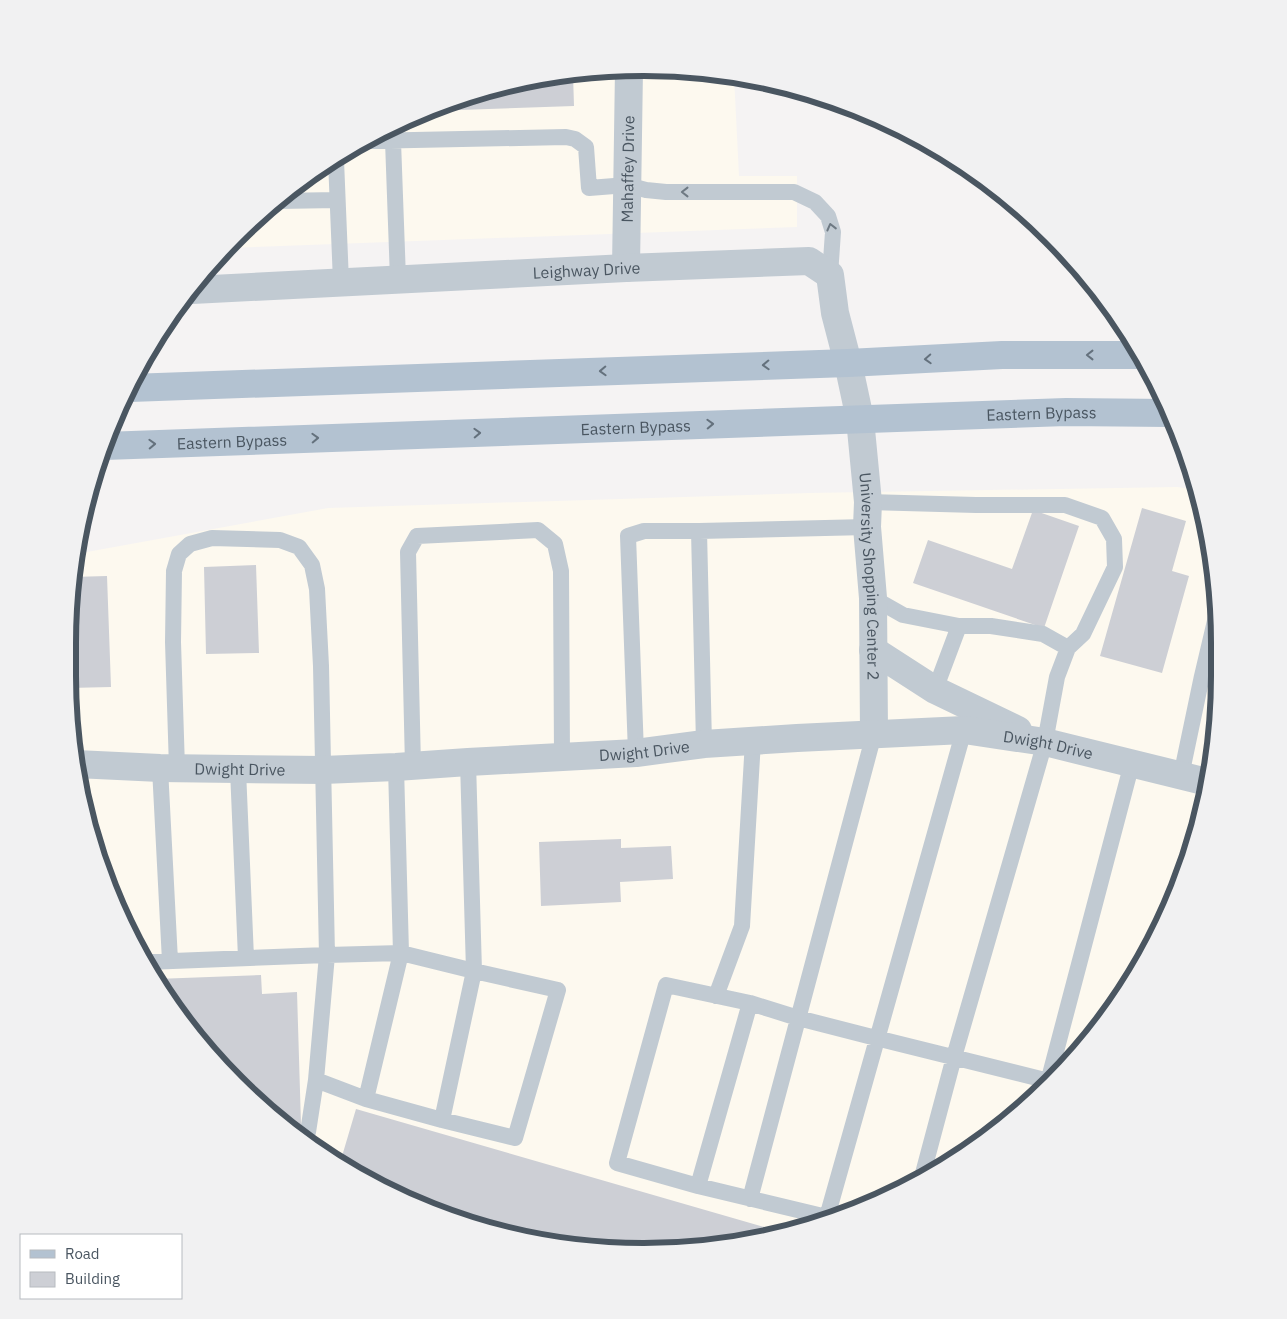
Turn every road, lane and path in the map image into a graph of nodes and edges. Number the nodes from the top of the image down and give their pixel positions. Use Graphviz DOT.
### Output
graph roads {
  1 [pos="629,76"];
  2 [pos="381,141"];
  3 [pos="393,141"];
  4 [pos="336,167"];
  5 [pos="626,185"];
  6 [pos="337,200"];
  7 [pos="289,201"];
  8 [pos="626,268"];
  9 [pos="830,275"];
  10 [pos="398,279"];
  11 [pos="341,282"];
  12 [pos="200,290"];
  13 [pos="1132,355"];
  14 [pos="848,362"];
  15 [pos="138,388"];
  16 [pos="1162,413"];
  17 [pos="860,419"];
  18 [pos="112,446"];
  19 [pos="868,515"];
  20 [pos="699,531"];
  21 [pos="873,598"];
  22 [pos="959,626"];
  23 [pos="1211,638"];
  24 [pos="1068,648"];
  25 [pos="873,650"];
  26 [pos="935,690"];
  27 [pos="964,730"];
  28 [pos="874,734"];
  29 [pos="753,741"];
  30 [pos="1045,742"];
  31 [pos="704,744"];
  32 [pos="636,753"];
  33 [pos="562,758"];
  34 [pos="468,762"];
  35 [pos="1132,763"];
  36 [pos="83,764"];
  37 [pos="404,767"];
  38 [pos="168,768"];
  39 [pos="238,770"];
  40 [pos="323,770"];
  41 [pos="1181,776"];
  42 [pos="1201,781"];
  43 [pos="401,953"];
  44 [pos="327,955"];
  45 [pos="246,958"];
  46 [pos="170,961"];
  47 [pos="154,962"];
  48 [pos="474,971"];
  49 [pos="716,996"];
  50 [pos="750,1003"];
  51 [pos="798,1018"];
  52 [pos="876,1038"];
  53 [pos="954,1057"];
  54 [pos="1051,1071"];
  55 [pos="316,1080"];
  56 [pos="1042,1080"];
  57 [pos="366,1099"];
  58 [pos="442,1120"];
  59 [pos="307,1133"];
  60 [pos="924,1168"];
  61 [pos="698,1186"];
  62 [pos="750,1199"];
  63 [pos="830,1211"];
  64 [pos="819,1215"];
  1 -- 5 [label="street, Mahaffey Drive"];
  2 -- 3 [label="lane"];
  3 -- 5 [label="lane"];
  3 -- 10 [label="lane"];
  4 -- 6 [label="lane"];
  5 -- 8 [label="street, Mahaffey Drive"];
  9 -- 5 [label="lane, one-way"];
  6 -- 7 [label="lane"];
  6 -- 11 [label="lane"];
  8 -- 9 [label="street, Leighway Drive"];
  8 -- 10 [label="street, Leighway Drive"];
  9 -- 14 [label="street"];
  10 -- 11 [label="street, Leighway Drive"];
  11 -- 12 [label="street, Leighway Drive"];
  13 -- 14 [label="main road, one-way"];
  14 -- 15 [label="main road, one-way"];
  14 -- 17 [label="street"];
  16 -- 17 [label="main road, Eastern Bypass"];
  18 -- 17 [label="main road, Eastern Bypass, one-way"];
  17 -- 19 [label="street, University Shopping Center 2"];
  19 -- 20 [label="lane"];
  19 -- 21 [label="street, University Shopping Center 2"];
  19 -- 24 [label="lane"];
  20 -- 31 [label="lane"];
  20 -- 32 [label="lane"];
  21 -- 22 [label="lane"];
  21 -- 25 [label="street, University Shopping Center 2"];
  22 -- 24 [label="lane"];
  22 -- 26 [label="lane"];
  23 -- 41 [label="lane"];
  24 -- 30 [label="lane"];
  25 -- 26 [label="street"];
  25 -- 28 [label="street, University Shopping Center 2"];
  26 -- 30 [label="street"];
  27 -- 28 [label="street, Dwight Drive"];
  27 -- 30 [label="street, Dwight Drive"];
  27 -- 52 [label="lane"];
  28 -- 29 [label="street, Dwight Drive"];
  28 -- 51 [label="lane"];
  29 -- 31 [label="street, Dwight Drive"];
  29 -- 49 [label="lane"];
  30 -- 35 [label="street, Dwight Drive"];
  30 -- 53 [label="lane"];
  31 -- 32 [label="street, Dwight Drive"];
  32 -- 33 [label="street, Dwight Drive"];
  33 -- 34 [label="street, Dwight Drive"];
  33 -- 37 [label="lane"];
  34 -- 37 [label="street, Dwight Drive"];
  34 -- 48 [label="lane"];
  35 -- 41 [label="street, Dwight Drive"];
  35 -- 54 [label="lane"];
  36 -- 38 [label="street, Dwight Drive"];
  37 -- 40 [label="street, Dwight Drive"];
  37 -- 43 [label="lane"];
  38 -- 39 [label="street, Dwight Drive"];
  38 -- 40 [label="lane"];
  38 -- 46 [label="lane"];
  39 -- 40 [label="street, Dwight Drive"];
  39 -- 45 [label="lane"];
  40 -- 44 [label="lane"];
  41 -- 42 [label="street, Dwight Drive"];
  43 -- 44 [label="lane"];
  43 -- 48 [label="lane"];
  43 -- 57 [label="lane"];
  44 -- 45 [label="lane"];
  44 -- 55 [label="lane"];
  45 -- 46 [label="lane"];
  46 -- 47 [label="lane"];
  48 -- 58 [label="lane"];
  48 -- 58 [label="lane"];
  49 -- 50 [label="lane"];
  49 -- 61 [label="lane"];
  50 -- 51 [label="lane"];
  50 -- 61 [label="lane"];
  51 -- 52 [label="lane"];
  51 -- 62 [label="lane"];
  52 -- 53 [label="lane"];
  52 -- 63 [label="lane"];
  53 -- 56 [label="lane"];
  53 -- 60 [label="lane"];
  55 -- 57 [label="lane"];
  55 -- 59 [label="lane"];
  57 -- 58 [label="lane"];
  61 -- 62 [label="lane"];
  62 -- 64 [label="lane"];
}
